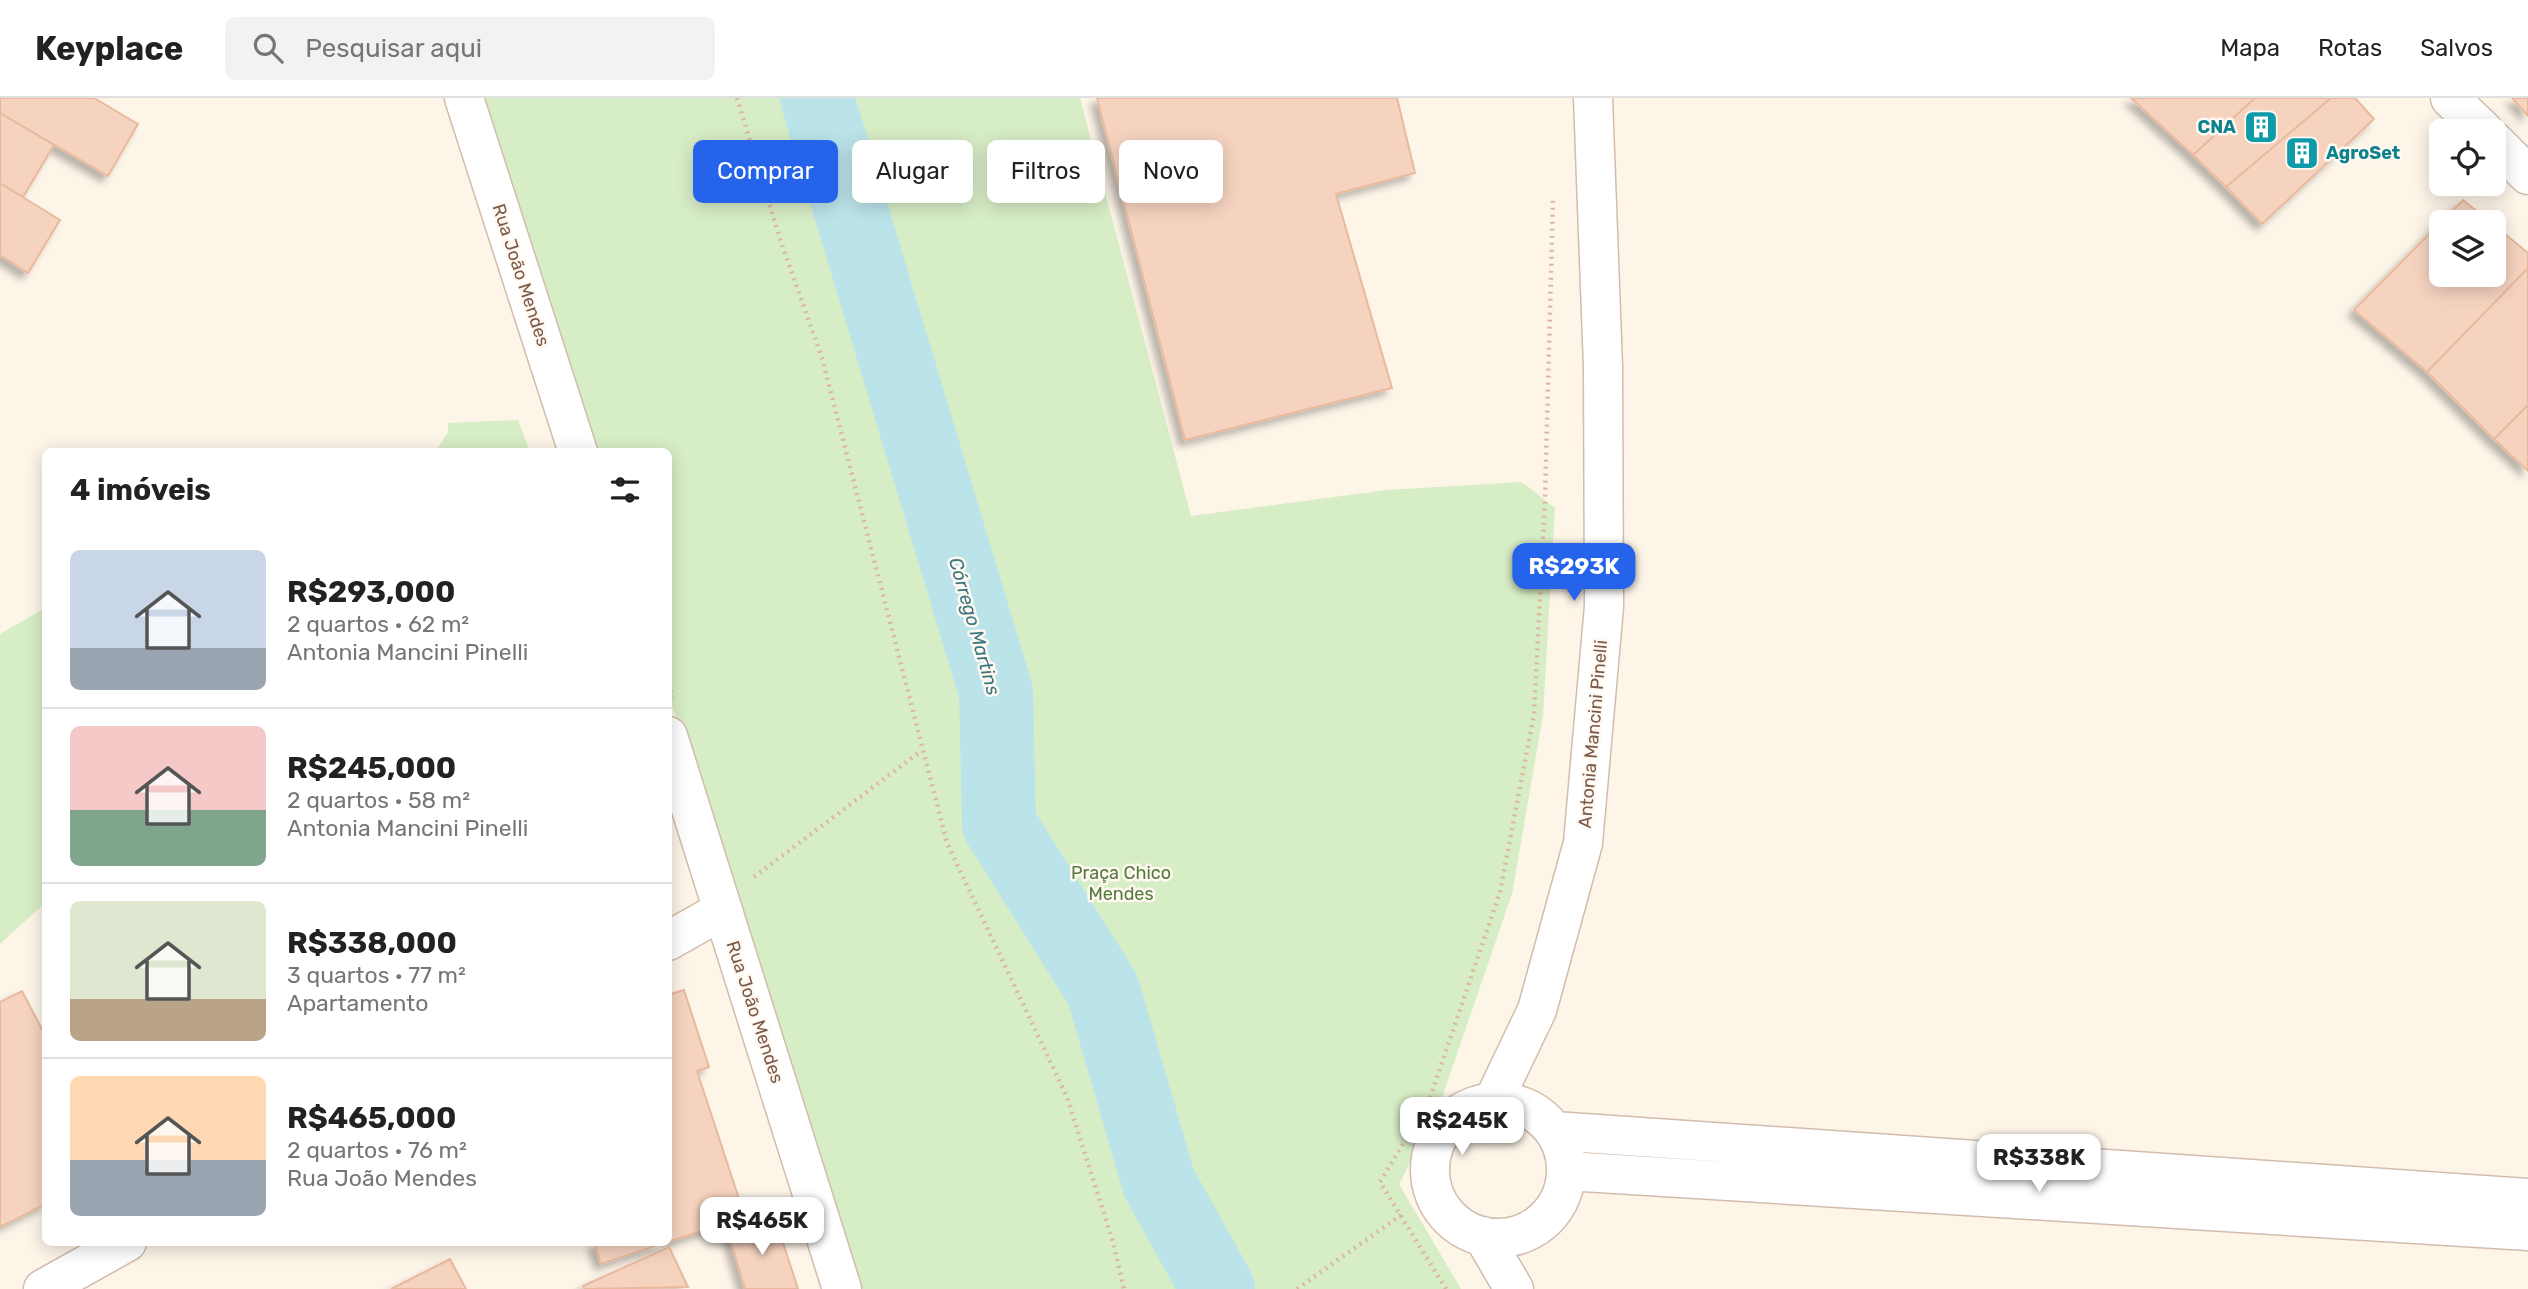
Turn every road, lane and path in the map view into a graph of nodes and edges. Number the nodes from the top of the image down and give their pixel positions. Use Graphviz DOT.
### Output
graph roads {
  1 [pos="464,98"];
  2 [pos="737,98"];
  3 [pos="1593,98"];
  4 [pos="2450,98"];
  5 [pos="2472,119"];
  6 [pos="2506,153"];
  7 [pos="2528,175"];
  8 [pos="1554,195"];
  9 [pos="577,448"];
  10 [pos="673,723"];
  11 [pos="921,751"];
  12 [pos="734,897"];
  13 [pos="672,938"];
  14 [pos="1493,1102"];
  15 [pos="1554,1131"];
  16 [pos="1567,1171"];
  17 [pos="2528,1198"];
  18 [pos="1402,1214"];
  19 [pos="2528,1231"];
  20 [pos="1483,1237"];
  21 [pos="120,1246"];
  22 [pos="43,1289"];
  23 [pos="842,1289"];
  24 [pos="1124,1289"];
  25 [pos="1297,1289"];
  26 [pos="1446,1289"];
  27 [pos="1514,1289"];
  1 -- 9 [label="street, Rua João Mendes"];
  2 -- 11 [label="path"];
  3 -- 14 [label="street, Antonia Mancini Pinelli"];
  4 -- 5 [label="street"];
  6 -- 7 [label="street"];
  8 -- 18 [label="path"];
  10 -- 12 [label="street, Rua João Mendes"];
  11 -- 12 [label="path"];
  11 -- 24 [label="path"];
  12 -- 13 [label="street"];
  12 -- 23 [label="street, Rua João Mendes"];
  14 -- 15 [label="street"];
  14 -- 20 [label="street"];
  15 -- 16 [label="street"];
  15 -- 17 [label="street"];
  16 -- 19 [label="street"];
  16 -- 20 [label="street"];
  18 -- 25 [label="path"];
  18 -- 26 [label="path"];
  20 -- 27 [label="street"];
  21 -- 22 [label="street"];
}
